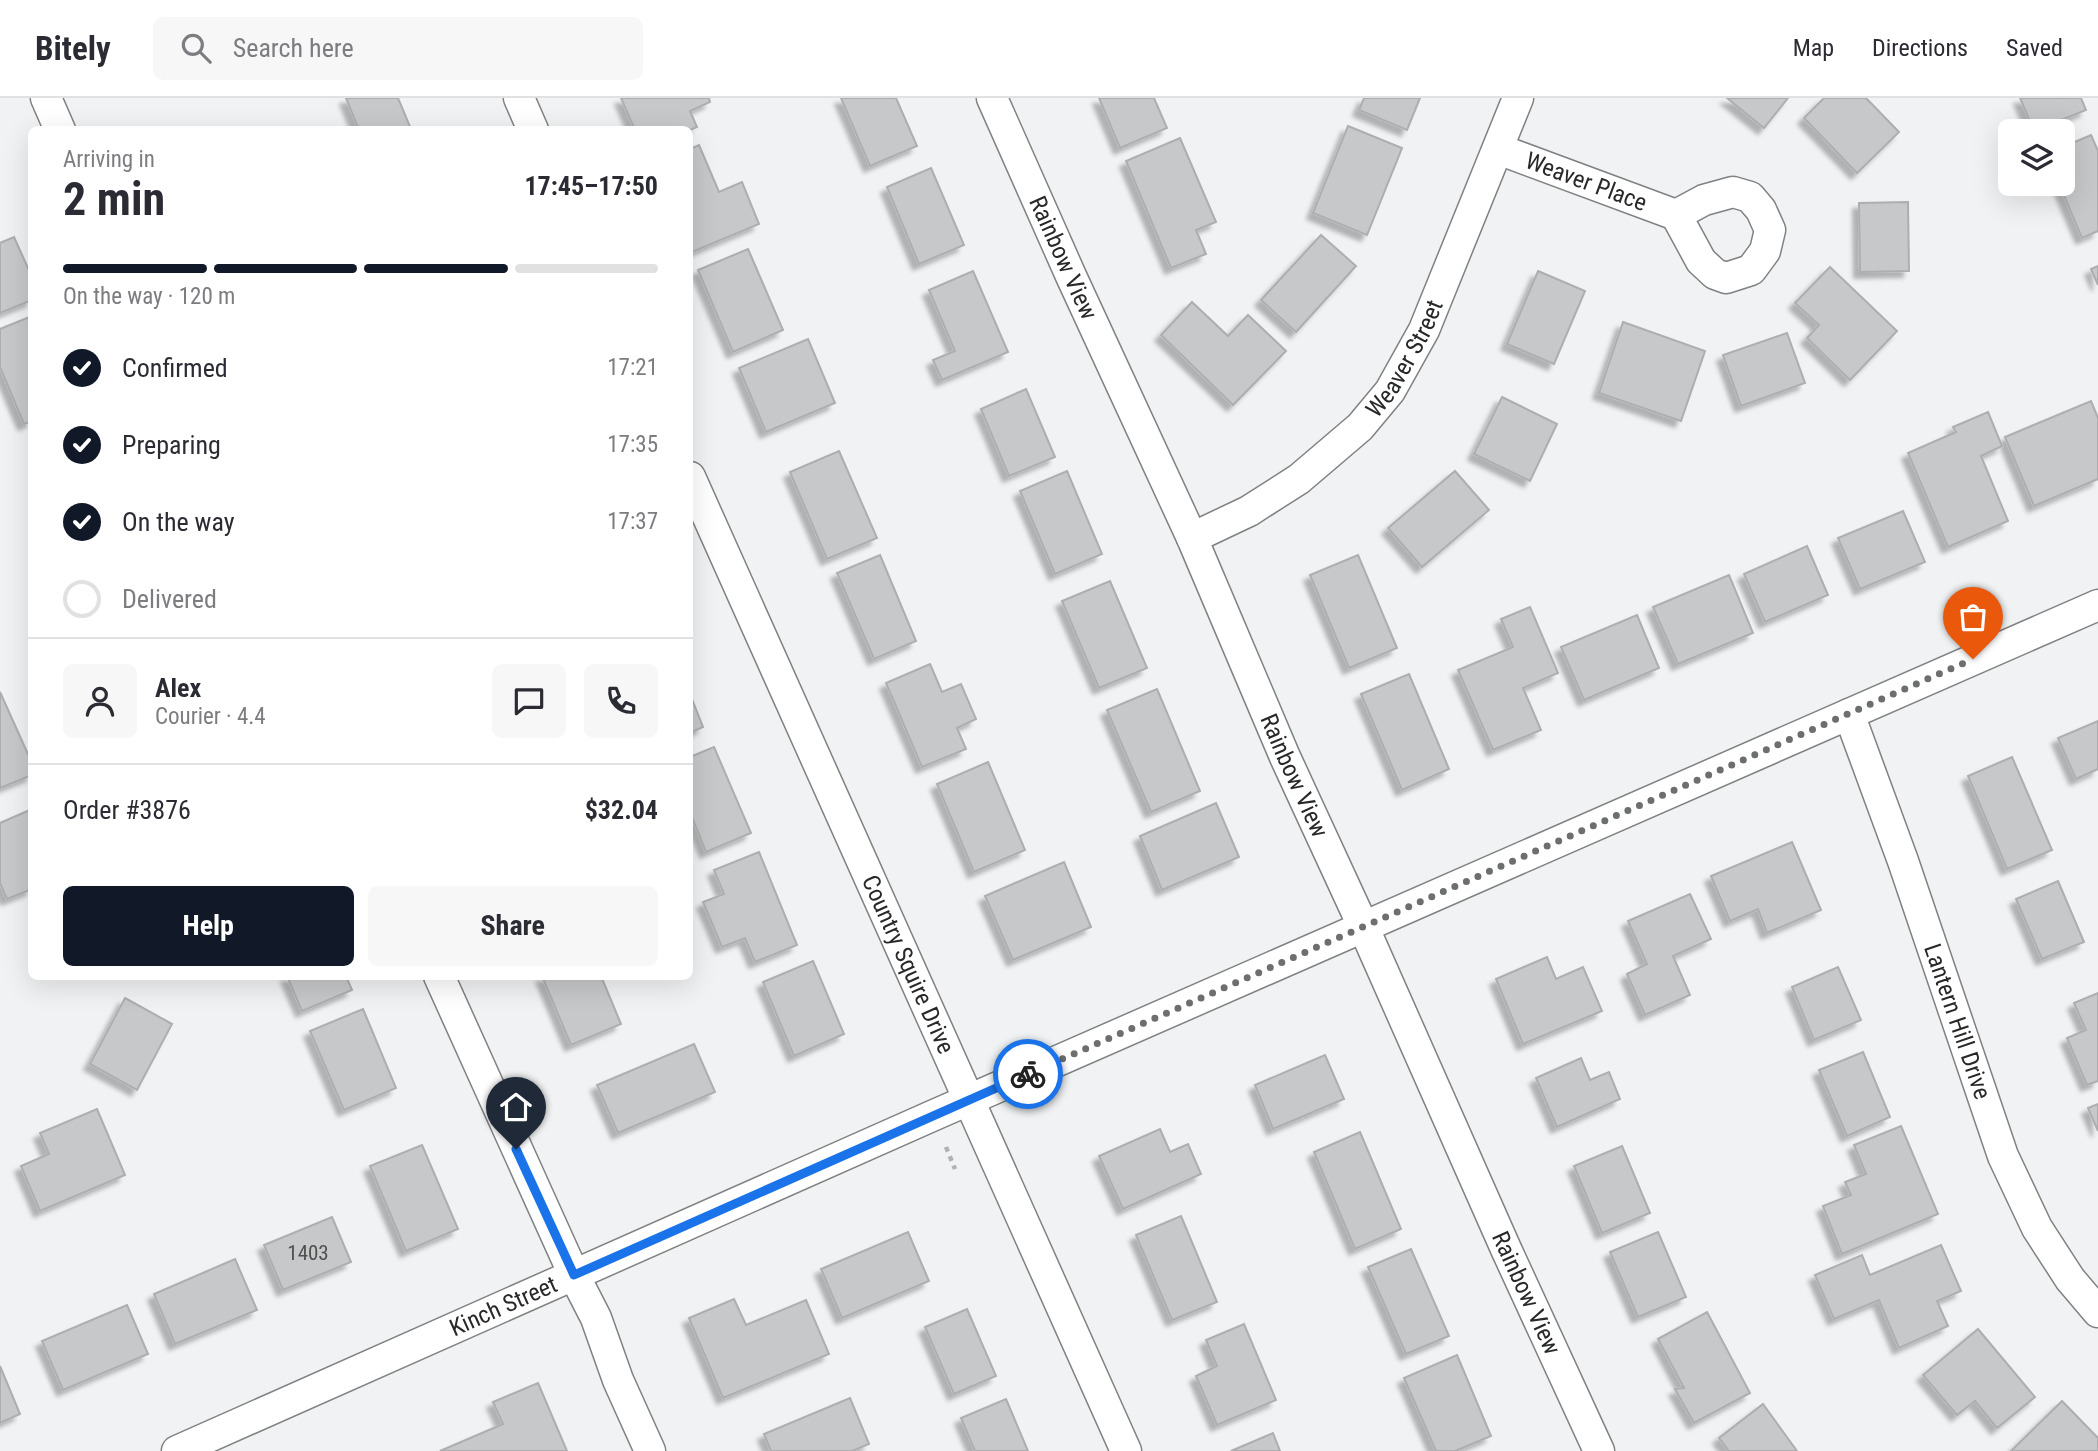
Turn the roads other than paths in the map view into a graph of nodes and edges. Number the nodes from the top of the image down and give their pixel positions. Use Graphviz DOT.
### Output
graph roads {
  1 [pos="46,98"];
  2 [pos="519,98"];
  3 [pos="992,98"];
  4 [pos="1518,98"];
  5 [pos="58,126"];
  6 [pos="531,126"];
  7 [pos="1498,149"];
  8 [pos="1676,215"];
  9 [pos="693,484"];
  10 [pos="1192,538"];
  11 [pos="2098,605"];
  12 [pos="1849,714"];
  13 [pos="1363,926"];
  14 [pos="441,980"];
  15 [pos="969,1100"];
  16 [pos="574,1275"];
  17 [pos="2098,1311"];
  18 [pos="177,1451"];
  19 [pos="650,1451"];
  20 [pos="1126,1451"];
  21 [pos="1599,1451"];
  1 -- 5 [label="street"];
  2 -- 6 [label="street"];
  3 -- 10 [label="street, Rainbow View"];
  4 -- 7 [label="street, Weaver Street"];
  7 -- 8 [label="street, Weaver Place"];
  7 -- 10 [label="street, Weaver Street"];
  9 -- 15 [label="street, Country Squire Drive"];
  10 -- 13 [label="street, Rainbow View"];
  11 -- 12 [label="street, Kinch Street"];
  12 -- 13 [label="street, Kinch Street"];
  12 -- 17 [label="street, Lantern Hill Drive"];
  13 -- 15 [label="street, Kinch Street"];
  13 -- 21 [label="street, Rainbow View"];
  14 -- 16 [label="street"];
  15 -- 16 [label="street, Kinch Street"];
  15 -- 20 [label="street, Country Squire Drive"];
  16 -- 18 [label="street, Kinch Street"];
  16 -- 19 [label="street"];
}
